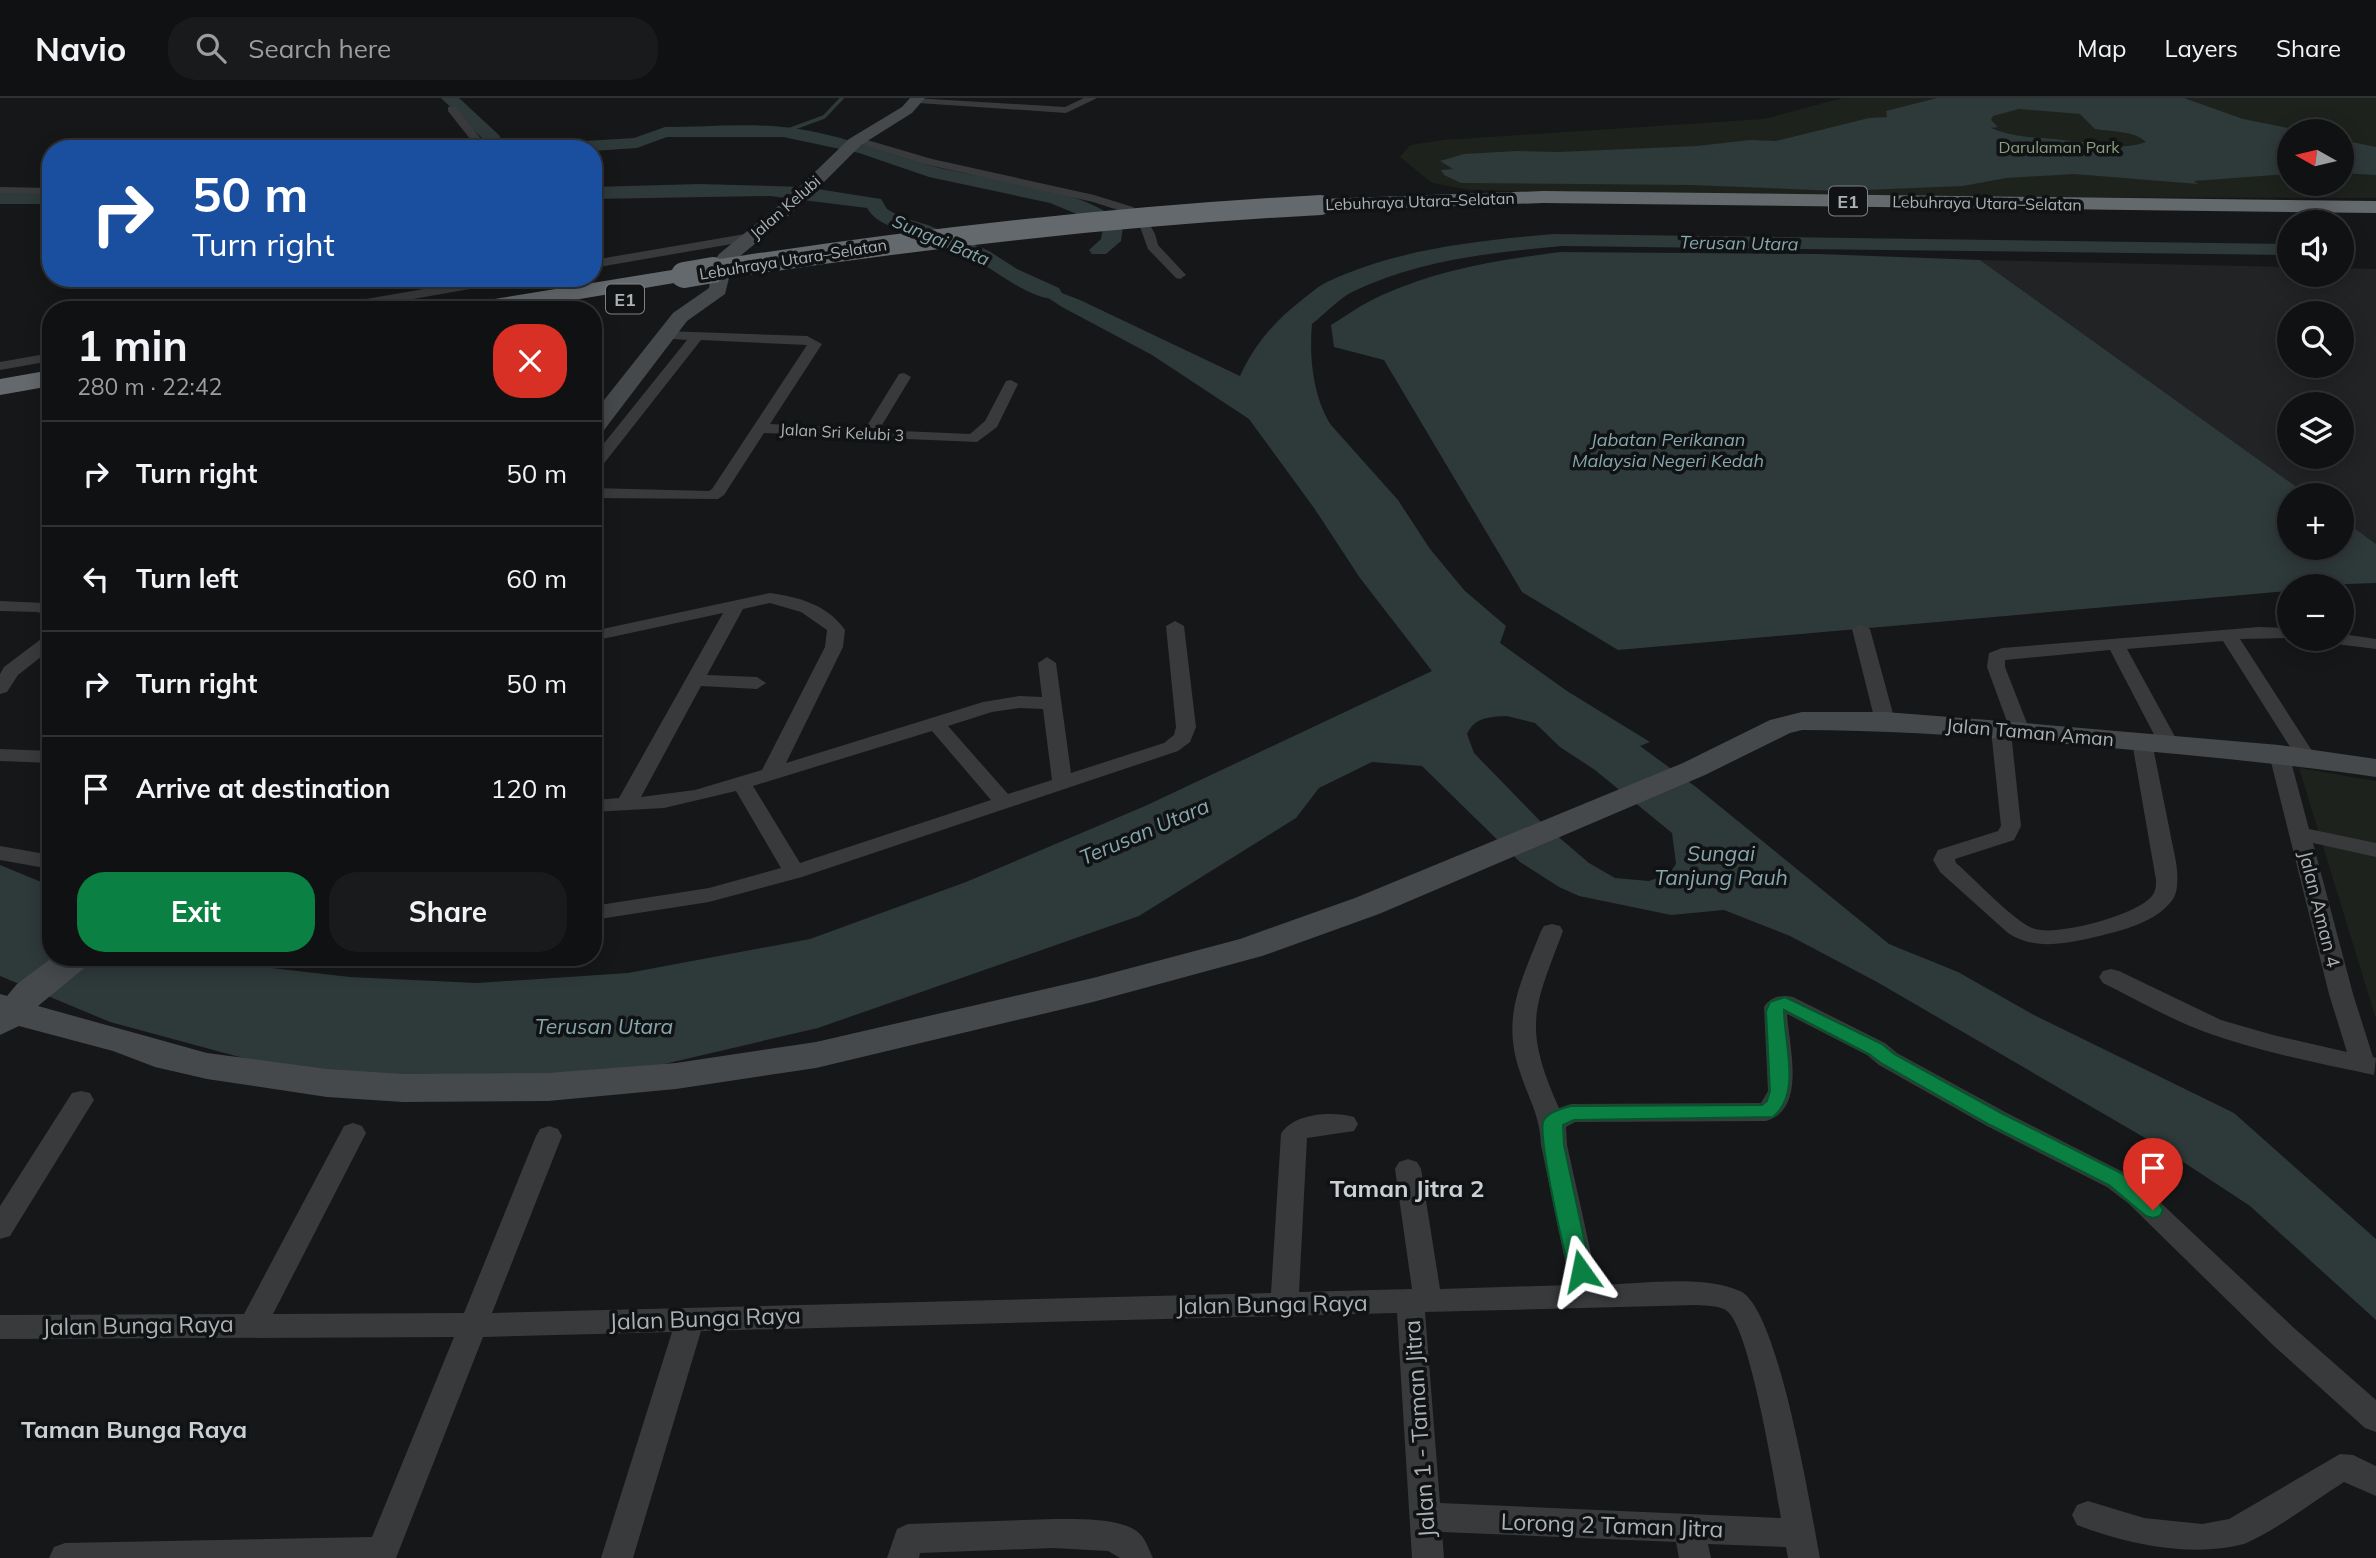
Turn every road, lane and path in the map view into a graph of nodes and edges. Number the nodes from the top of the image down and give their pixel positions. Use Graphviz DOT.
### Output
graph roads {
  1 [pos="1092,98"];
  2 [pos="918,99"];
  3 [pos="452,109"];
  4 [pos="477,140"];
  5 [pos="853,144"];
  6 [pos="0,190"];
  7 [pos="42,191"];
  8 [pos="2376,207"];
  9 [pos="1324,210"];
  10 [pos="2376,218"];
  11 [pos="751,237"];
  12 [pos="602,262"];
  13 [pos="1180,275"];
  14 [pos="687,282"];
  15 [pos="458,287"];
  16 [pos="378,301"];
  17 [pos="540,301"];
  18 [pos="600,301"];
  19 [pos="665,335"];
  20 [pos="697,336"];
  21 [pos="42,359"];
  22 [pos="0,366"];
  23 [pos="904,377"];
  24 [pos="42,380"];
  25 [pos="1011,384"];
  26 [pos="0,387"];
  27 [pos="42,396"];
  28 [pos="0,403"];
  29 [pos="602,417"];
  30 [pos="759,428"];
  31 [pos="869,434"];
  32 [pos="602,457"];
  33 [pos="602,493"];
  34 [pos="737,604"];
  35 [pos="0,606"];
  36 [pos="42,608"];
  37 [pos="1175,626"];
  38 [pos="1861,629"];
  39 [pos="2277,633"];
  40 [pos="2228,634"];
  41 [pos="602,635"];
  42 [pos="2354,641"];
  43 [pos="2115,643"];
  44 [pos="2376,644"];
  45 [pos="42,647"];
  46 [pos="1047,663"];
  47 [pos="695,680"];
  48 [pos="757,683"];
  49 [pos="0,688"];
  50 [pos="1051,705"];
  51 [pos="1885,721"];
  52 [pos="931,725"];
  53 [pos="2011,731"];
  54 [pos="2155,743"];
  55 [pos="0,755"];
  56 [pos="2292,755"];
  57 [pos="42,757"];
  58 [pos="2376,768"];
  59 [pos="769,776"];
  60 [pos="1062,781"];
  61 [pos="742,784"];
  62 [pos="1004,802"];
  63 [pos="626,805"];
  64 [pos="602,806"];
  65 [pos="2301,834"];
  66 [pos="2376,850"];
  67 [pos="0,853"];
  68 [pos="42,860"];
  69 [pos="794,872"];
  70 [pos="602,912"];
  71 [pos="1552,931"];
  72 [pos="65,966"];
  73 [pos="2111,977"];
  74 [pos="11,1008"];
  75 [pos="2369,1065"];
  76 [pos="81,1100"];
  77 [pos="1553,1122"];
  78 [pos="1345,1124"];
  79 [pos="353,1133"];
  80 [pos="549,1136"];
  81 [pos="1408,1169"];
  82 [pos="0,1227"];
  83 [pos="1586,1296"];
  84 [pos="1419,1300"];
  85 [pos="1284,1303"];
  86 [pos="690,1318"];
  87 [pos="253,1324"];
  88 [pos="474,1325"];
  89 [pos="0,1327"];
  90 [pos="2376,1419"];
  91 [pos="2376,1482"];
  92 [pos="2088,1515"];
  93 [pos="1425,1517"];
  94 [pos="1692,1544"];
  95 [pos="1802,1545"];
  96 [pos="381,1555"];
  97 [pos="65,1558"];
  98 [pos="617,1558"];
  99 [pos="903,1558"];
  100 [pos="1137,1558"];
  101 [pos="1428,1558"];
  1 -- 2 [label="street"];
  2 -- 5 [label="street, Jalan Kelubi"];
  3 -- 4 [label="street"];
  5 -- 11 [label="street, Jalan Kelubi"];
  5 -- 13 [label="street"];
  6 -- 7 [label="street"];
  8 -- 9 [label="highway, Lebuhraya Utara–Selatan / E1"];
  9 -- 10 [label="highway, Lebuhraya Utara–Selatan / E1"];
  9 -- 14 [label="highway, Lebuhraya Utara–Selatan / E1"];
  11 -- 12 [label="street"];
  11 -- 19 [label="street, Jalan Kelubi"];
  14 -- 17 [label="highway, Lebuhraya Utara–Selatan / E1"];
  14 -- 18 [label="highway, Lebuhraya Utara–Selatan / E1"];
  15 -- 16 [label="street"];
  19 -- 20 [label="street"];
  19 -- 29 [label="street, Jalan Kelubi"];
  20 -- 30 [label="street"];
  20 -- 32 [label="street"];
  21 -- 22 [label="street"];
  23 -- 31 [label="street"];
  24 -- 26 [label="highway"];
  25 -- 31 [label="street, Jalan Sri Kelubi 3"];
  27 -- 28 [label="highway"];
  30 -- 31 [label="street, Jalan Sri Kelubi 3"];
  30 -- 33 [label="street, Jalan Sri Kelubi 3"];
  34 -- 41 [label="street"];
  34 -- 47 [label="street"];
  34 -- 59 [label="street"];
  35 -- 36 [label="street"];
  37 -- 60 [label="street"];
  38 -- 51 [label="street"];
  39 -- 40 [label="street"];
  40 -- 43 [label="street"];
  40 -- 56 [label="street, Jalan Aman 4"];
  42 -- 44 [label="street"];
  43 -- 53 [label="street"];
  43 -- 54 [label="street"];
  45 -- 49 [label="street"];
  46 -- 50 [label="street"];
  47 -- 48 [label="street"];
  47 -- 63 [label="street"];
  50 -- 52 [label="street"];
  50 -- 60 [label="street"];
  51 -- 53 [label="street, Jalan Taman Aman"];
  51 -- 74 [label="street, Jalan Taman Aman"];
  52 -- 59 [label="street"];
  52 -- 62 [label="street"];
  53 -- 54 [label="street, Jalan Taman Aman"];
  53 -- 54 [label="street"];
  54 -- 56 [label="street, Jalan Taman Aman"];
  55 -- 57 [label="street"];
  56 -- 58 [label="street, Jalan Taman Aman"];
  56 -- 65 [label="street, Jalan Aman 4"];
  59 -- 61 [label="street"];
  60 -- 62 [label="street"];
  61 -- 63 [label="street"];
  61 -- 69 [label="street"];
  62 -- 69 [label="street"];
  63 -- 64 [label="street"];
  65 -- 66 [label="street"];
  65 -- 75 [label="street, Jalan Aman 4"];
  67 -- 68 [label="street"];
  69 -- 70 [label="street"];
  71 -- 77 [label="street"];
  72 -- 74 [label="street"];
  73 -- 75 [label="street"];
  76 -- 82 [label="street"];
  77 -- 83 [label="street"];
  77 -- 90 [label="street"];
  78 -- 85 [label="street"];
  79 -- 87 [label="street"];
  80 -- 88 [label="street"];
  81 -- 84 [label="street, Jalan 1 - Taman Jitra"];
  83 -- 84 [label="street, Jalan Bunga Raya"];
  83 -- 95 [label="street, Jalan Bunga Raya"];
  84 -- 85 [label="street, Jalan Bunga Raya"];
  84 -- 93 [label="street, Jalan 1 - Taman Jitra"];
  85 -- 86 [label="street, Jalan Bunga Raya"];
  86 -- 88 [label="street, Jalan Bunga Raya"];
  86 -- 98 [label="street"];
  87 -- 88 [label="street, Jalan Bunga Raya"];
  87 -- 89 [label="street, Jalan Bunga Raya"];
  88 -- 96 [label="street"];
  91 -- 92 [label="street"];
  93 -- 94 [label="street, Lorong 2 Taman Jitra"];
  93 -- 101 [label="street, Jalan 1 - Taman Jitra"];
  94 -- 95 [label="street, Lorong 2 Taman Jitra"];
  96 -- 97 [label="street"];
  99 -- 100 [label="street"];
}
